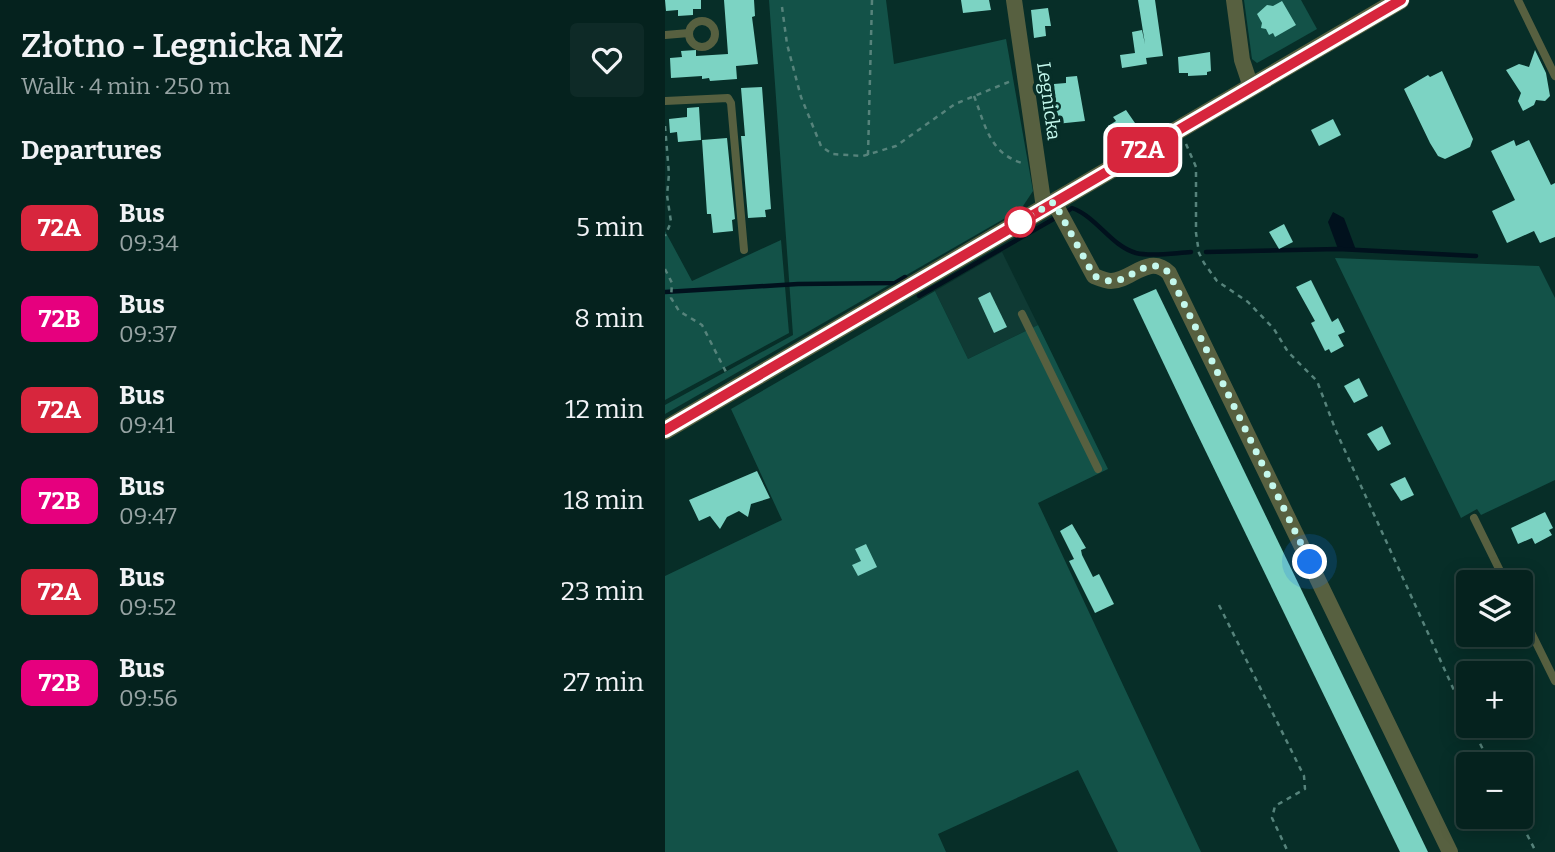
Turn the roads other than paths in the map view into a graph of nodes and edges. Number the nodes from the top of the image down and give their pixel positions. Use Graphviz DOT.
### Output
graph roads {
  1 [pos="1014,0"];
  2 [pos="1234,0"];
  3 [pos="1401,0"];
  4 [pos="1518,0"];
  5 [pos="689,33"];
  6 [pos="665,34"];
  7 [pos="1555,76"];
  8 [pos="1251,87"];
  9 [pos="665,101"];
  10 [pos="1055,211"];
  11 [pos="744,250"];
  12 [pos="1022,314"];
  13 [pos="665,430"];
  14 [pos="1098,469"];
  15 [pos="1474,518"];
  16 [pos="1500,570"];
  17 [pos="1533,636"];
  18 [pos="1555,681"];
  19 [pos="1450,852"];
  1 -- 10 [label="street, Legnicka"];
  2 -- 8 [label="street"];
  3 -- 8 [label="street"];
  4 -- 7 [label="lane"];
  5 -- 6 [label="lane"];
  8 -- 10 [label="street"];
  9 -- 11 [label="lane"];
  10 -- 13 [label="street"];
  10 -- 19 [label="street"];
  12 -- 14 [label="lane"];
  15 -- 16 [label="lane"];
  17 -- 18 [label="lane"];
}
